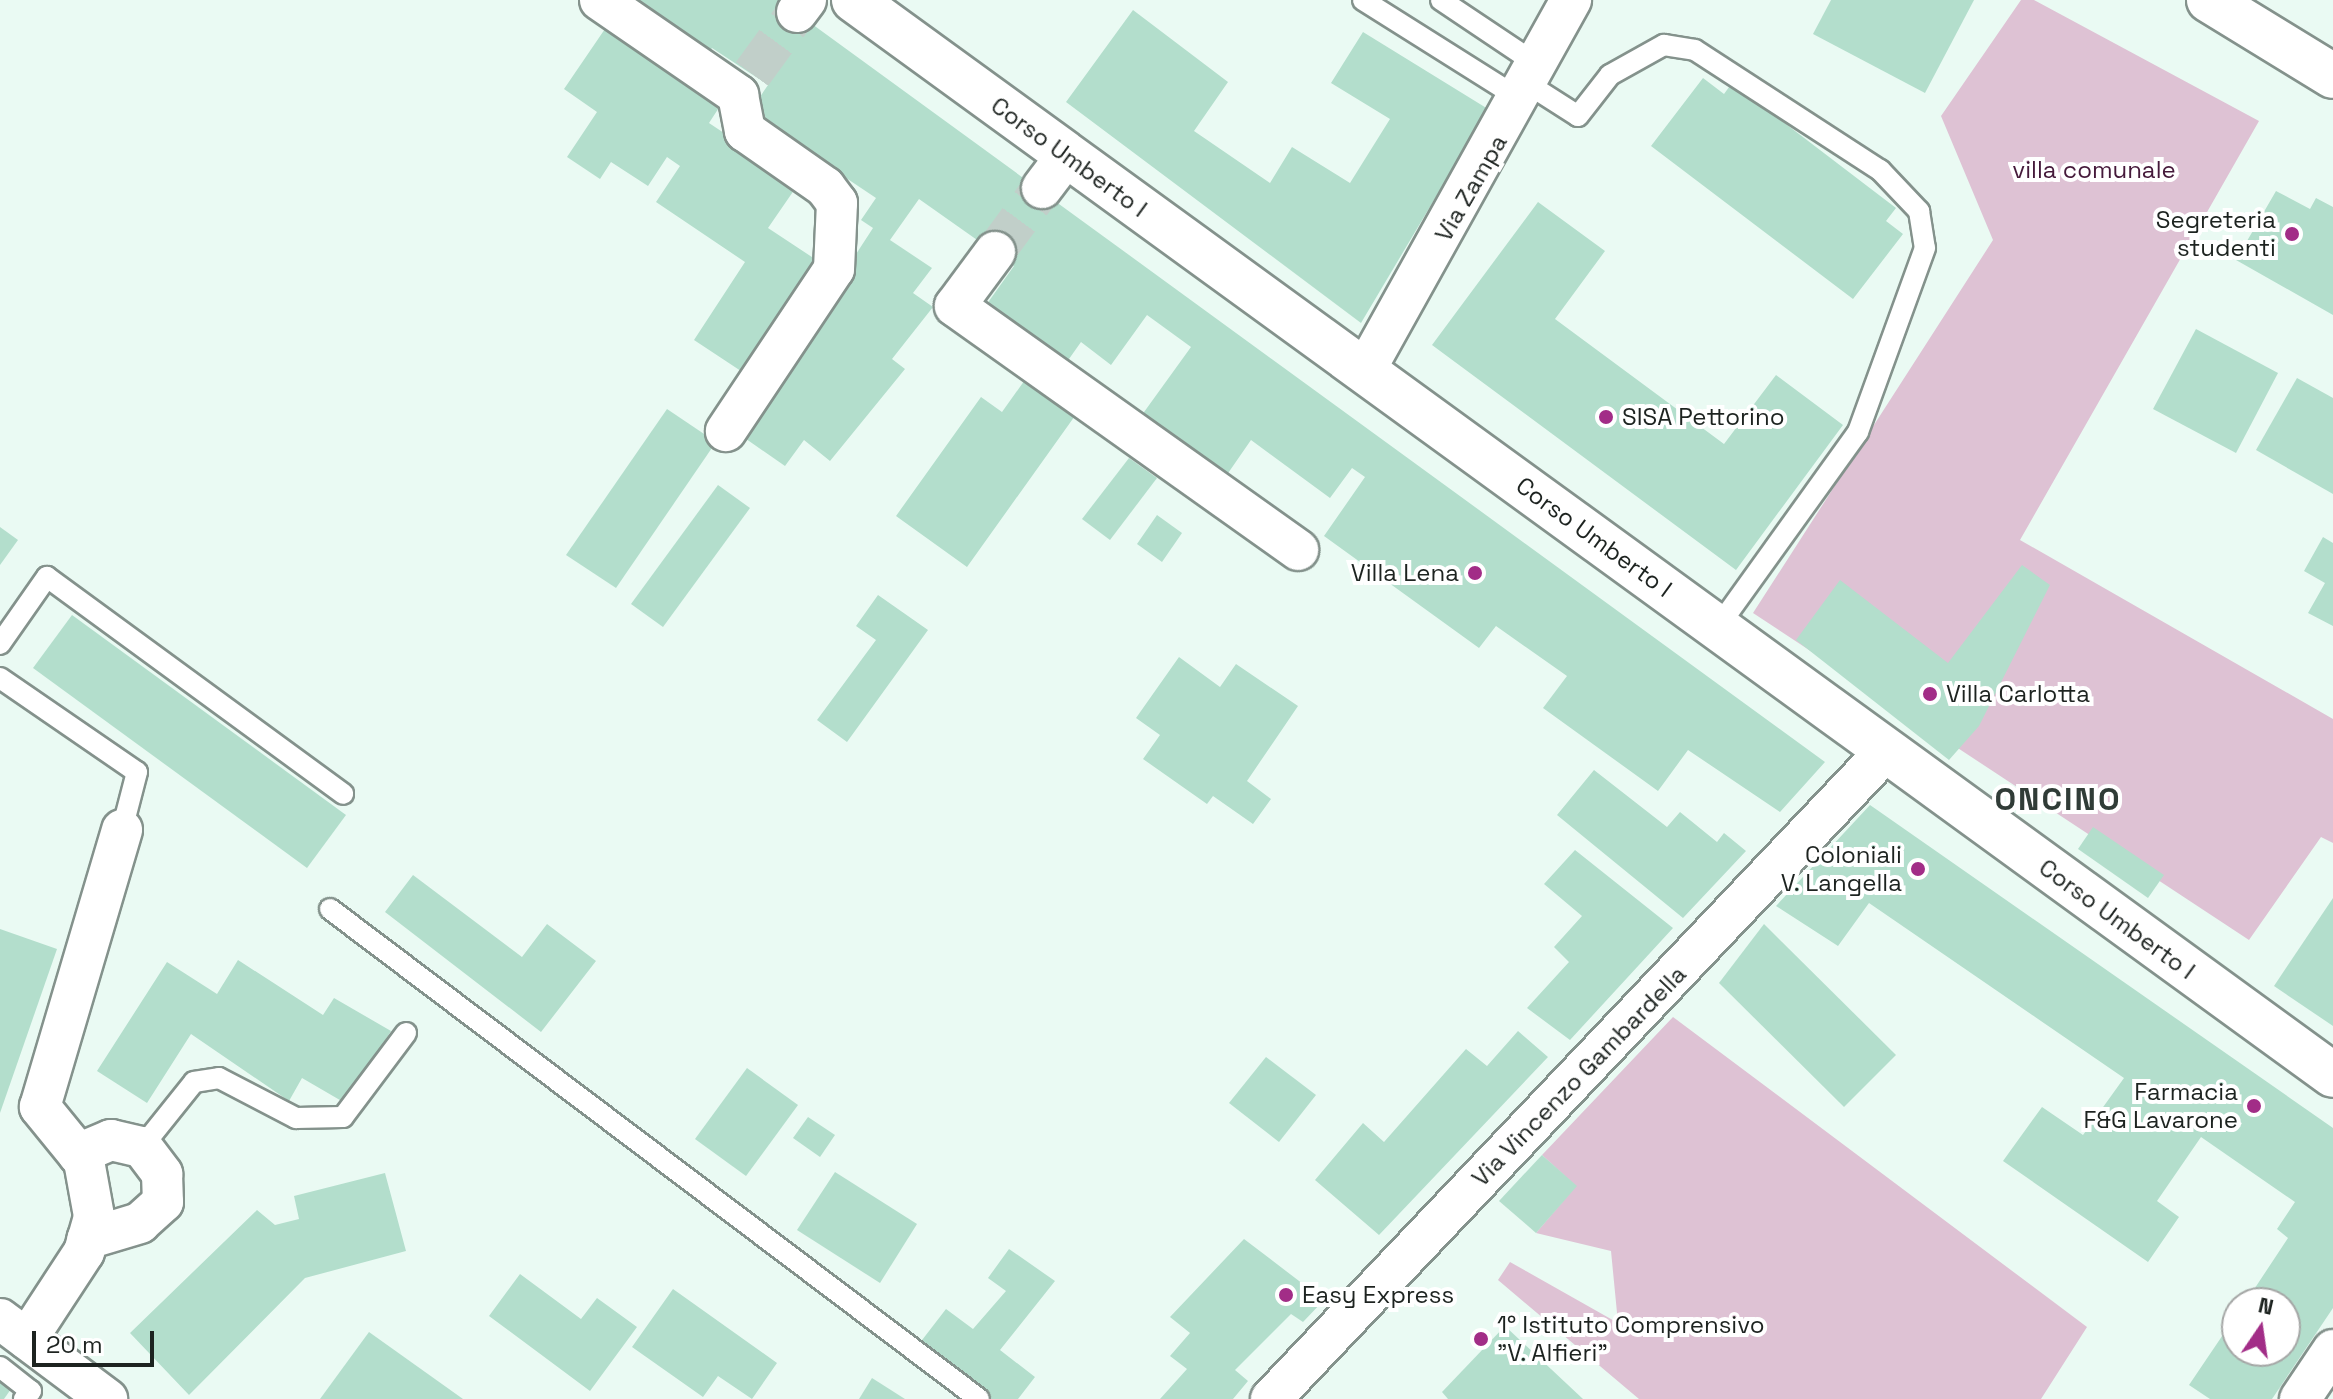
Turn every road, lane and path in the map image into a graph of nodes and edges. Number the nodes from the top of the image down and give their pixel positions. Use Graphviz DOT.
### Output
graph roads {
  1 [pos="600,0"];
  2 [pos="854,0"];
  3 [pos="1363,0"];
  4 [pos="1441,0"];
  5 [pos="1571,0"];
  6 [pos="2209,0"];
  7 [pos="2333,76"];
  8 [pos="1529,83"];
  9 [pos="995,252"];
  10 [pos="1364,372"];
  11 [pos="726,431"];
  12 [pos="1298,550"];
  13 [pos="1718,627"];
  14 [pos="0,644"];
  15 [pos="0,678"];
  16 [pos="1885,752"];
  17 [pos="343,794"];
  18 [pos="122,830"];
  19 [pos="330,909"];
  20 [pos="406,1033"];
  21 [pos="2333,1075"];
  22 [pos="142,1147"];
  23 [pos="78,1154"];
  24 [pos="87,1239"];
  25 [pos="9,1342"];
  26 [pos="2333,1350"];
  27 [pos="24,1399"];
  28 [pos="107,1399"];
  29 [pos="979,1399"];
  30 [pos="1271,1399"];
  31 [pos="2300,1399"];
  1 -- 11 [label="street"];
  2 -- 10 [label="street, Corso Umberto I"];
  3 -- 8 [label="lane"];
  4 -- 8 [label="lane"];
  5 -- 8 [label="street, Via Zampa"];
  6 -- 7 [label="street"];
  8 -- 10 [label="street, Via Zampa"];
  8 -- 13 [label="lane"];
  9 -- 12 [label="street"];
  10 -- 13 [label="street, Corso Umberto I"];
  13 -- 16 [label="street, Corso Umberto I"];
  14 -- 17 [label="lane"];
  15 -- 18 [label="lane"];
  16 -- 21 [label="street, Corso Umberto I"];
  16 -- 30 [label="street, Via Vincenzo Gambardella"];
  18 -- 23 [label="street"];
  19 -- 29 [label="lane"];
  20 -- 22 [label="lane"];
  22 -- 23 [label="street"];
  22 -- 24 [label="street"];
  23 -- 24 [label="street"];
  24 -- 25 [label="street"];
  25 -- 27 [label="lane"];
  25 -- 28 [label="street"];
  26 -- 31 [label="street"];
}
